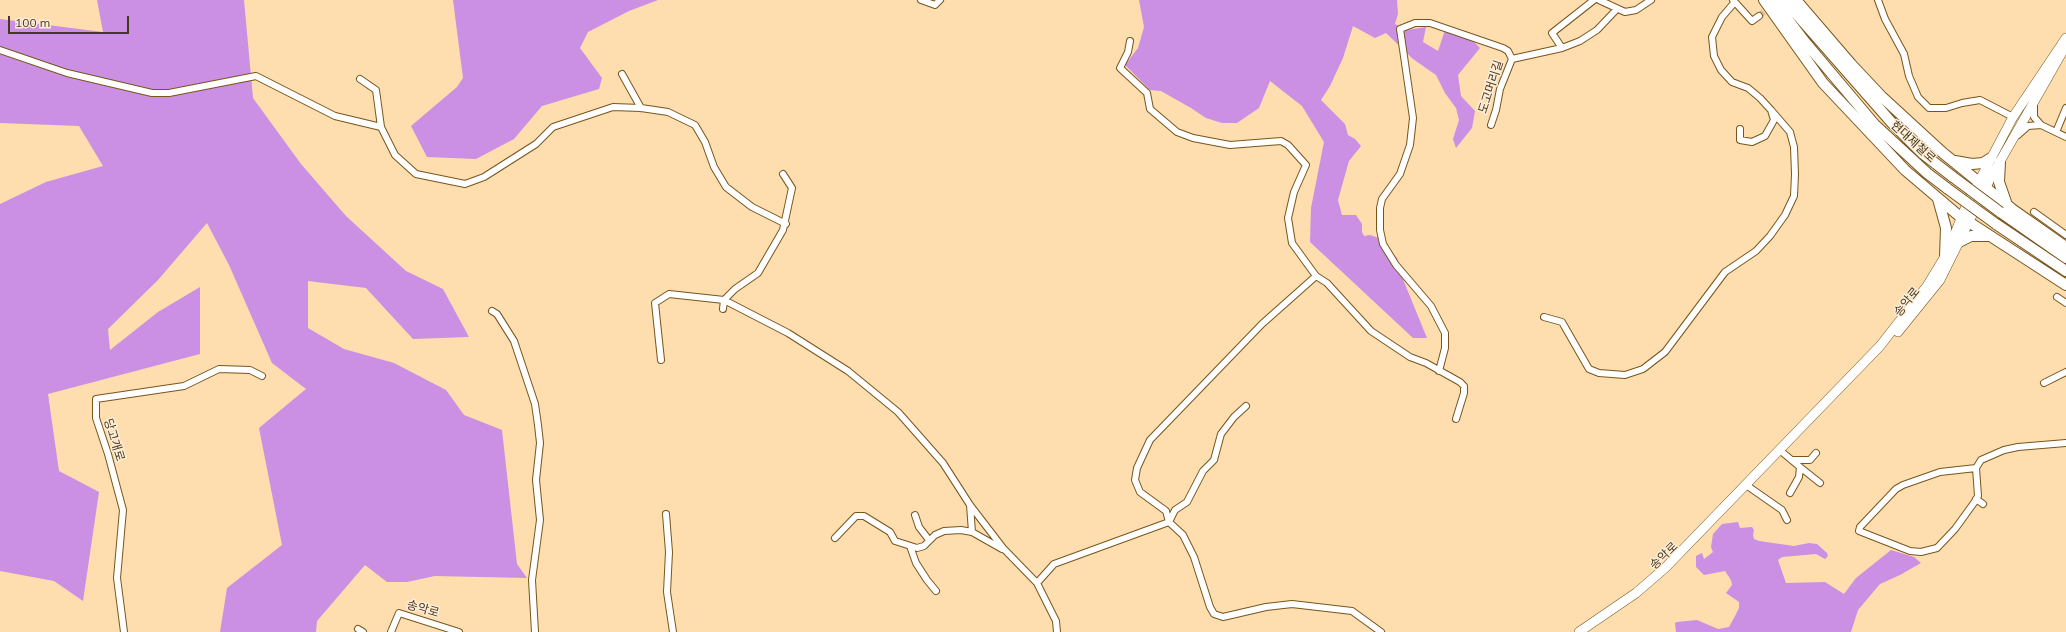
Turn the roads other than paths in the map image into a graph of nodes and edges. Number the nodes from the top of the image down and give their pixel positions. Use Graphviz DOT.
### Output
graph roads {
  1 [pos="921,0"];
  2 [pos="940,0"];
  3 [pos="1594,0"];
  4 [pos="1599,0"];
  5 [pos="1651,0"];
  6 [pos="1764,0"];
  7 [pos="1773,0"];
  8 [pos="1784,0"];
  9 [pos="1796,0"];
  10 [pos="1878,0"];
  11 [pos="1733,1"];
  12 [pos="1616,10"];
  13 [pos="1759,16"];
  14 [pos="2066,38"];
  15 [pos="1130,41"];
  16 [pos="2066,46"];
  17 [pos="1562,48"];
  18 [pos="0,50"];
  19 [pos="1512,59"];
  20 [pos="622,74"];
  21 [pos="360,79"];
  22 [pos="2036,97"];
  23 [pos="641,108"];
  24 [pos="2066,108"];
  25 [pos="1771,110"];
  26 [pos="2013,117"];
  27 [pos="1491,125"];
  28 [pos="2041,125"];
  29 [pos="382,127"];
  30 [pos="1740,129"];
  31 [pos="2056,132"];
  32 [pos="2066,137"];
  33 [pos="2012,142"];
  34 [pos="1996,160"];
  35 [pos="1953,161"];
  36 [pos="784,174"];
  37 [pos="1982,185"];
  38 [pos="1937,197"];
  39 [pos="2010,207"];
  40 [pos="2034,212"];
  41 [pos="1965,220"];
  42 [pos="786,224"];
  43 [pos="1990,236"];
  44 [pos="2066,236"];
  45 [pos="1959,242"];
  46 [pos="2066,247"];
  47 [pos="1945,257"];
  48 [pos="2066,258"];
  49 [pos="2066,271"];
  50 [pos="1316,276"];
  51 [pos="2066,285"];
  52 [pos="2057,297"];
  53 [pos="724,300"];
  54 [pos="2066,303"];
  55 [pos="723,309"];
  56 [pos="492,311"];
  57 [pos="1544,317"];
  58 [pos="661,360"];
  59 [pos="1439,371"];
  60 [pos="2066,372"];
  61 [pos="262,376"];
  62 [pos="2044,383"];
  63 [pos="1246,406"];
  64 [pos="1456,419"];
  65 [pos="2066,443"];
  66 [pos="1782,452"];
  67 [pos="1816,453"];
  68 [pos="1792,460"];
  69 [pos="1800,467"];
  70 [pos="1976,468"];
  71 [pos="1820,483"];
  72 [pos="1749,487"];
  73 [pos="1790,494"];
  74 [pos="1976,499"];
  75 [pos="1983,504"];
  76 [pos="970,505"];
  77 [pos="666,514"];
  78 [pos="915,515"];
  79 [pos="1787,520"];
  80 [pos="1168,522"];
  81 [pos="972,532"];
  82 [pos="835,538"];
  83 [pos="929,540"];
  84 [pos="910,546"];
  85 [pos="1007,552"];
  86 [pos="1037,583"];
  87 [pos="936,591"];
  88 [pos="124,632"];
  89 [pos="391,632"];
  90 [pos="459,632"];
  91 [pos="535,632"];
  92 [pos="673,632"];
  93 [pos="1057,632"];
  94 [pos="1381,632"];
  95 [pos="1579,632"];
  96 [pos="1586,632"];
  1 -- 2 [label="street"];
  3 -- 17 [label="street"];
  4 -- 12 [label="street"];
  5 -- 12 [label="street"];
  6 -- 38 [label="highway"];
  7 -- 49 [label="highway, 현대제철로, bridge"];
  8 -- 48 [label="highway, 현대제철로, bridge"];
  9 -- 35 [label="highway"];
  10 -- 26 [label="street"];
  11 -- 13 [label="street"];
  11 -- 25 [label="street"];
  12 -- 17 [label="street, 도고머리길"];
  14 -- 26 [label="main road"];
  15 -- 50 [label="street"];
  16 -- 22 [label="main road, 송악로"];
  17 -- 19 [label="street, 도고머리길"];
  18 -- 29 [label="street"];
  19 -- 27 [label="street, 도고머리길"];
  19 -- 59 [label="street"];
  20 -- 23 [label="street"];
  21 -- 29 [label="street"];
  22 -- 28 [label="street, 송악로"];
  22 -- 33 [label="main road, 송악로"];
  23 -- 29 [label="street"];
  23 -- 42 [label="street"];
  24 -- 31 [label="street"];
  25 -- 30 [label="street"];
  25 -- 57 [label="street"];
  26 -- 34 [label="main road"];
  28 -- 31 [label="street"];
  28 -- 33 [label="street"];
  31 -- 32 [label="street"];
  33 -- 34 [label="main road, 송악로"];
  34 -- 35 [label="highway"];
  34 -- 37 [label="main road, 송악로"];
  34 -- 39 [label="highway"];
  35 -- 37 [label="highway"];
  36 -- 42 [label="street"];
  37 -- 39 [label="highway"];
  37 -- 41 [label="main road, 송악로"];
  38 -- 41 [label="highway"];
  38 -- 47 [label="highway"];
  39 -- 46 [label="highway"];
  40 -- 44 [label="street"];
  41 -- 43 [label="highway"];
  41 -- 45 [label="main road, 송악로"];
  41 -- 47 [label="main road"];
  42 -- 53 [label="street"];
  43 -- 45 [label="highway"];
  43 -- 51 [label="highway"];
  45 -- 66 [label="main road, 송악로"];
  47 -- 95 [label="main road"];
  50 -- 59 [label="street"];
  50 -- 80 [label="street"];
  52 -- 54 [label="street"];
  53 -- 55 [label="street"];
  53 -- 58 [label="street"];
  53 -- 76 [label="street"];
  56 -- 91 [label="street"];
  59 -- 64 [label="street"];
  60 -- 62 [label="street"];
  61 -- 88 [label="street, 당고개로"];
  63 -- 80 [label="street"];
  65 -- 70 [label="street"];
  66 -- 68 [label="street"];
  66 -- 72 [label="main road, 송악로"];
  67 -- 68 [label="street"];
  68 -- 69 [label="street"];
  69 -- 71 [label="street"];
  69 -- 73 [label="street"];
  70 -- 74 [label="street"];
  70 -- 74 [label="street"];
  72 -- 79 [label="street"];
  72 -- 96 [label="main road, 송악로"];
  74 -- 75 [label="street"];
  76 -- 81 [label="street"];
  76 -- 85 [label="street"];
  77 -- 92 [label="street"];
  78 -- 83 [label="street"];
  80 -- 86 [label="street"];
  80 -- 94 [label="street"];
  81 -- 83 [label="street"];
  81 -- 85 [label="street"];
  82 -- 84 [label="street"];
  83 -- 84 [label="street"];
  84 -- 87 [label="street"];
  85 -- 86 [label="street"];
  86 -- 93 [label="street"];
  89 -- 90 [label="street, 송악로"];
}
